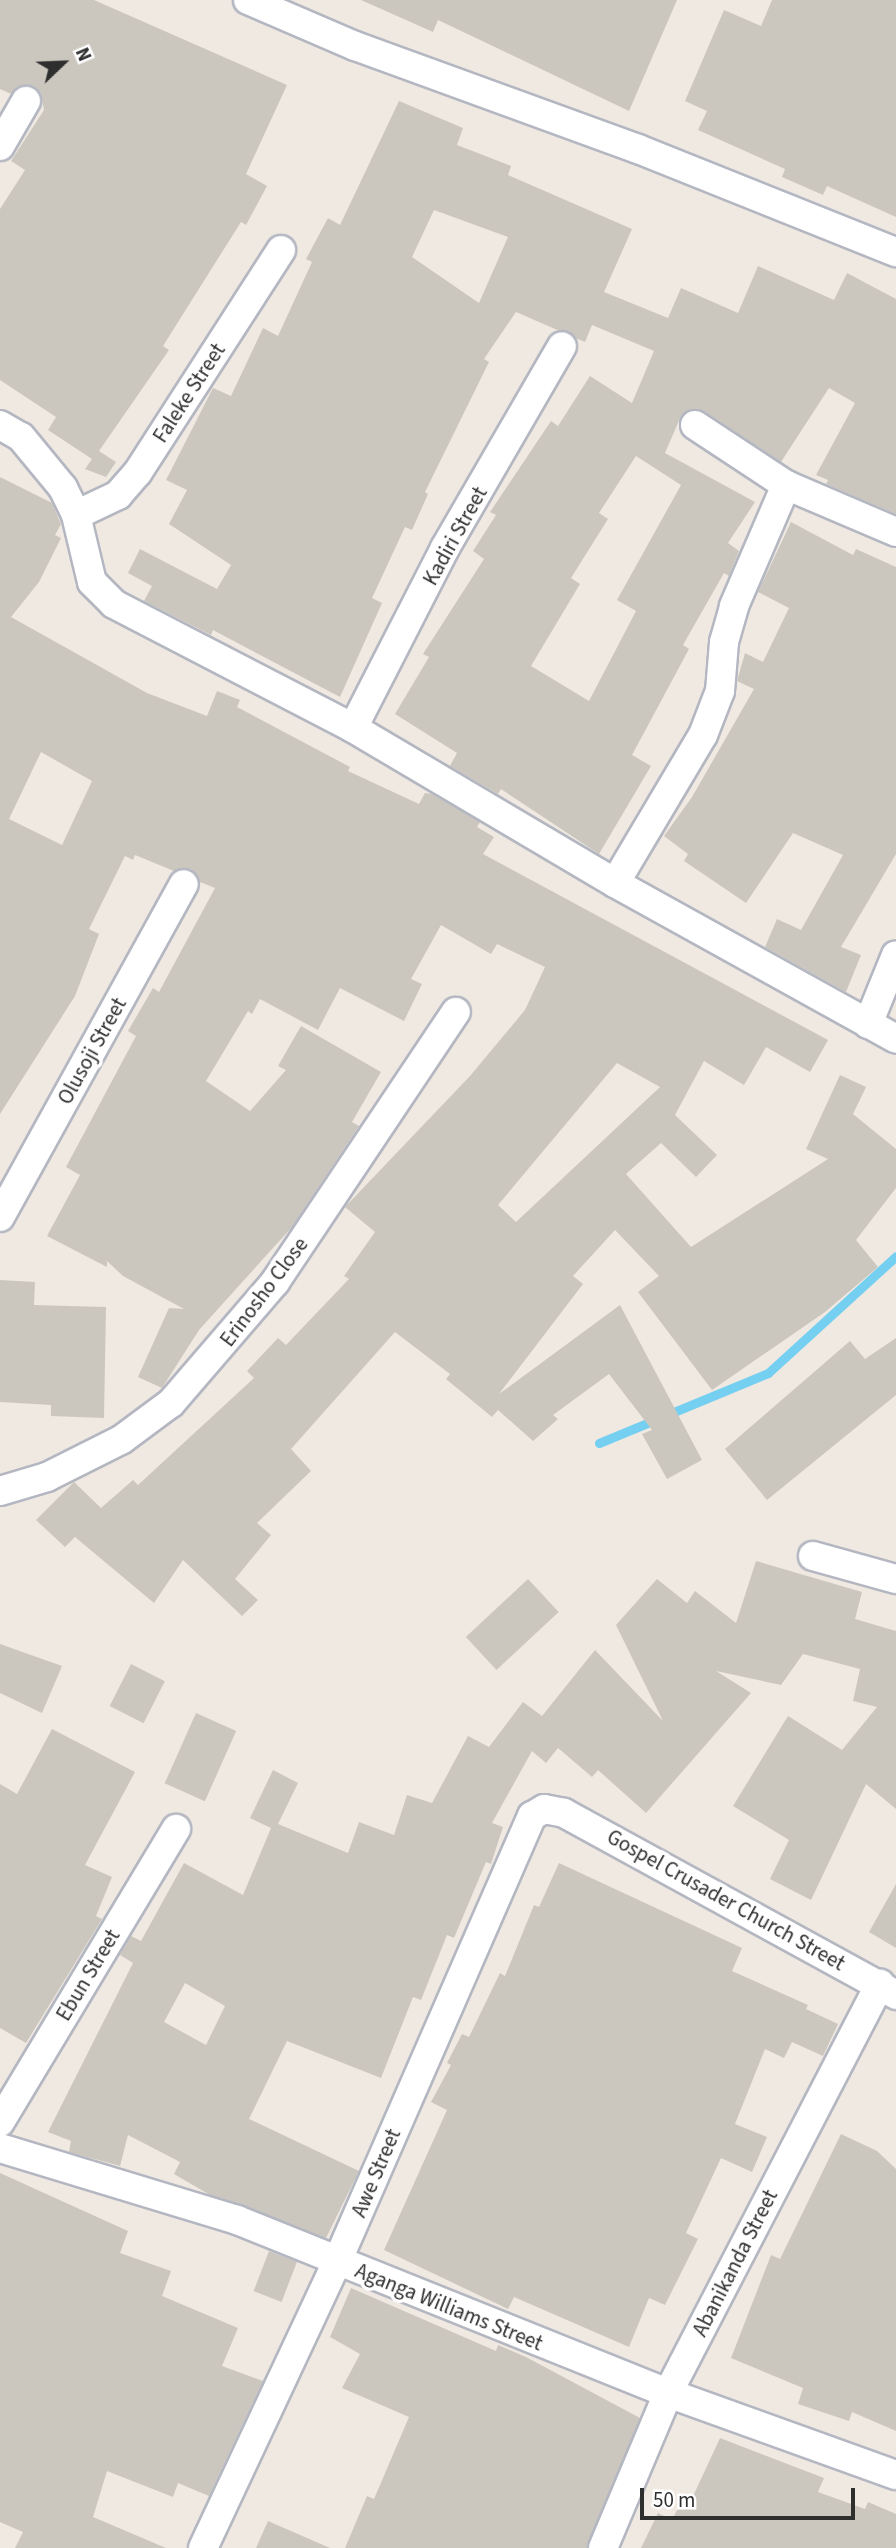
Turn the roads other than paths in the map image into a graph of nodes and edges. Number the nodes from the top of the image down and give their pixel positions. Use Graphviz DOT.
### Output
graph roads {
  1 [pos="248,0"];
  2 [pos="26,102"];
  3 [pos="0,146"];
  4 [pos="281,250"];
  5 [pos="896,252"];
  6 [pos="562,346"];
  7 [pos="0,425"];
  8 [pos="695,425"];
  9 [pos="786,485"];
  10 [pos="76,515"];
  11 [pos="896,533"];
  12 [pos="354,728"];
  13 [pos="615,883"];
  14 [pos="184,884"];
  15 [pos="896,955"];
  16 [pos="456,1012"];
  17 [pos="868,1024"];
  18 [pos="896,1039"];
  19 [pos="0,1217"];
  20 [pos="0,1491"];
  21 [pos="813,1556"];
  22 [pos="896,1579"];
  23 [pos="554,1809"];
  24 [pos="176,1829"];
  25 [pos="888,1990"];
  26 [pos="0,2122"];
  27 [pos="0,2147"];
  28 [pos="337,2262"];
  29 [pos="668,2393"];
  30 [pos="896,2475"];
  31 [pos="203,2548"];
  32 [pos="603,2548"];
  1 -- 5 [label="street"];
  2 -- 3 [label="street"];
  4 -- 10 [label="street, Faleke Street"];
  6 -- 12 [label="street, Kadiri Street"];
  7 -- 10 [label="street"];
  8 -- 9 [label="street"];
  9 -- 11 [label="street"];
  9 -- 13 [label="street"];
  10 -- 12 [label="street"];
  12 -- 13 [label="street"];
  13 -- 17 [label="street"];
  14 -- 19 [label="street, Olusoji Street"];
  15 -- 17 [label="street"];
  16 -- 20 [label="street, Erinosho Close"];
  17 -- 18 [label="street"];
  21 -- 22 [label="street"];
  23 -- 25 [label="street, Gospel Crusader Church Street"];
  23 -- 28 [label="street, Awe Street"];
  24 -- 26 [label="street, Ebun Street"];
  25 -- 29 [label="street, Abanikanda Street"];
  27 -- 28 [label="street, Aganga Williams Street"];
  28 -- 29 [label="street, Aganga Williams Street"];
  28 -- 31 [label="street, Awe Street"];
  29 -- 30 [label="street, Aganga Williams Street"];
  29 -- 32 [label="street, Abanikanda Street"];
}
